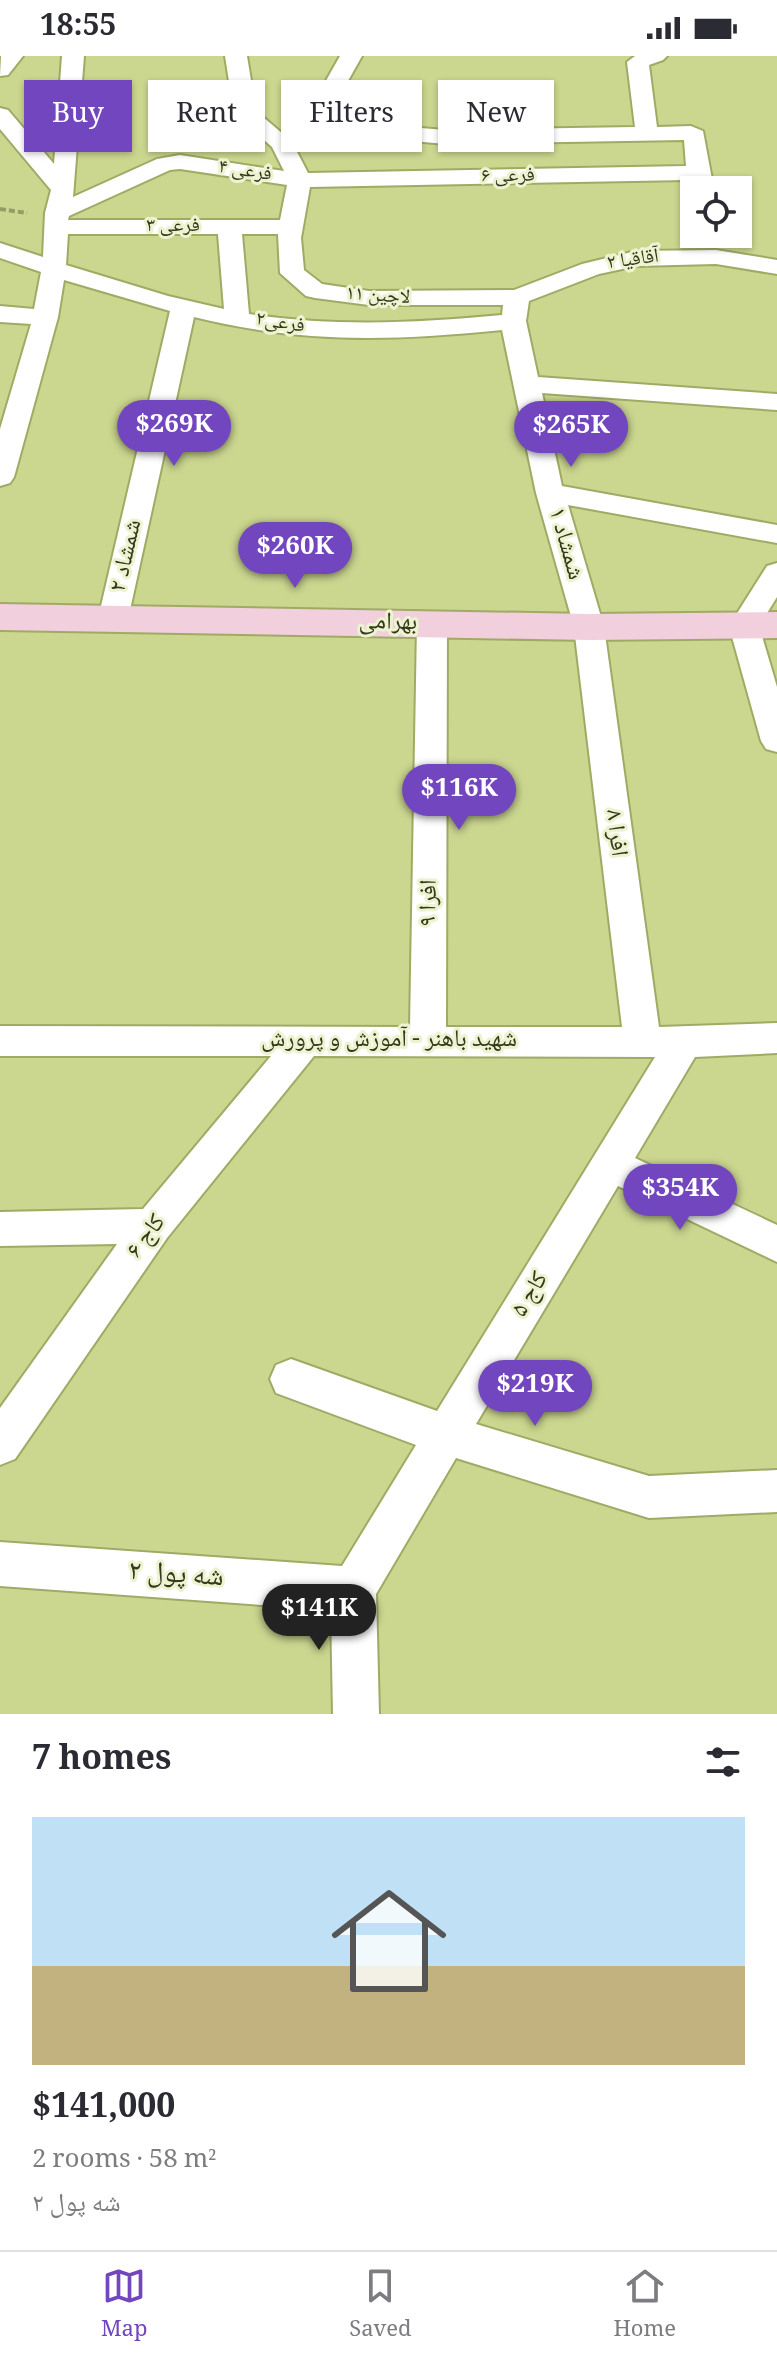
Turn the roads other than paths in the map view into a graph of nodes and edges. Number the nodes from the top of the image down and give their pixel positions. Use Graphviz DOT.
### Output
graph roads {
  1 [pos="12,56"];
  2 [pos="73,56"];
  3 [pos="236,56"];
  4 [pos="351,56"];
  5 [pos="656,56"];
  6 [pos="0,70"];
  7 [pos="337,80"];
  8 [pos="0,115"];
  9 [pos="647,133"];
  10 [pos="422,135"];
  11 [pos="281,143"];
  12 [pos="286,152"];
  13 [pos="699,176"];
  14 [pos="300,180"];
  15 [pos="680,182"];
  16 [pos="63,189"];
  17 [pos="57,220"];
  18 [pos="229,227"];
  19 [pos="289,227"];
  20 [pos="701,248"];
  21 [pos="719,248"];
  22 [pos="0,250"];
  23 [pos="777,267"];
  24 [pos="54,268"];
  25 [pos="184,307"];
  26 [pos="515,309"];
  27 [pos="0,314"];
  28 [pos="45,317"];
  29 [pos="237,317"];
  30 [pos="526,384"];
  31 [pos="777,402"];
  32 [pos="0,477"];
  33 [pos="550,493"];
  34 [pos="777,534"];
  35 [pos="777,573"];
  36 [pos="0,617"];
  37 [pos="113,619"];
  38 [pos="432,624"];
  39 [pos="760,626"];
  40 [pos="589,627"];
  41 [pos="777,741"];
  42 [pos="777,1038"];
  43 [pos="428,1039"];
  44 [pos="642,1039"];
  45 [pos="306,1040"];
  46 [pos="0,1041"];
  47 [pos="684,1042"];
  48 [pos="610,1164"];
  49 [pos="153,1226"];
  50 [pos="0,1229"];
  51 [pos="777,1244"];
  52 [pos="291,1379"];
  53 [pos="446,1435"];
  54 [pos="0,1444"];
  55 [pos="777,1491"];
  56 [pos="0,1564"];
  57 [pos="353,1589"];
  58 [pos="356,1714"];
  1 -- 6 [label="street"];
  2 -- 16 [label="street"];
  3 -- 11 [label="street"];
  4 -- 7 [label="street"];
  5 -- 9 [label="street"];
  8 -- 16 [label="street"];
  9 -- 10 [label="street"];
  9 -- 13 [label="street"];
  12 -- 14 [label="street"];
  14 -- 15 [label="street, فرعی ۶"];
  14 -- 17 [label="street, فرعی ۴"];
  14 -- 19 [label="street, فرعی ۴"];
  16 -- 17 [label="street"];
  17 -- 18 [label="street, فرعی ۳"];
  17 -- 24 [label="street"];
  18 -- 19 [label="street, فرعی ۳"];
  18 -- 29 [label="street"];
  19 -- 26 [label="street, لاچین ۱۱"];
  20 -- 26 [label="street, آقاقیا ۲"];
  21 -- 23 [label="street, آقاقیا ۲"];
  22 -- 24 [label="street"];
  24 -- 25 [label="street, فرعی۲"];
  24 -- 28 [label="street"];
  25 -- 29 [label="street, فرعی۲"];
  25 -- 37 [label="street, شمشاد ۲"];
  26 -- 29 [label="street, فرعی۲"];
  26 -- 30 [label="street, شمشاد ۱"];
  27 -- 28 [label="street"];
  28 -- 32 [label="street"];
  30 -- 31 [label="street"];
  30 -- 33 [label="street, شمشاد ۱"];
  33 -- 34 [label="street"];
  33 -- 40 [label="street, شمشاد ۱"];
  35 -- 39 [label="street"];
  36 -- 37 [label="street, بهرامی"];
  37 -- 38 [label="street, بهرامی"];
  38 -- 40 [label="street, بهرامی"];
  38 -- 43 [label="street, افرا ۹"];
  39 -- 40 [label="street, بهرامی"];
  39 -- 41 [label="street"];
  40 -- 44 [label="street, افرا ۸"];
  42 -- 47 [label="street, شهید باهنر - آموزش و پرورش"];
  43 -- 44 [label="street, شهید باهنر - آموزش و پرورش"];
  43 -- 45 [label="street, شهید باهنر - آموزش و پرورش"];
  44 -- 47 [label="street, شهید باهنر - آموزش و پرورش"];
  45 -- 46 [label="street, شهید باهنر - آموزش و پرورش"];
  45 -- 49 [label="street, کاج ۶"];
  47 -- 48 [label="street, کاج ۵"];
  48 -- 51 [label="street"];
  48 -- 53 [label="street, کاج ۵"];
  49 -- 50 [label="street"];
  49 -- 54 [label="street, کاج ۶"];
  52 -- 53 [label="street"];
  53 -- 55 [label="street"];
  53 -- 57 [label="street, کاج ۵"];
  56 -- 57 [label="street, شه پول ۲"];
  57 -- 58 [label="street"];
}
